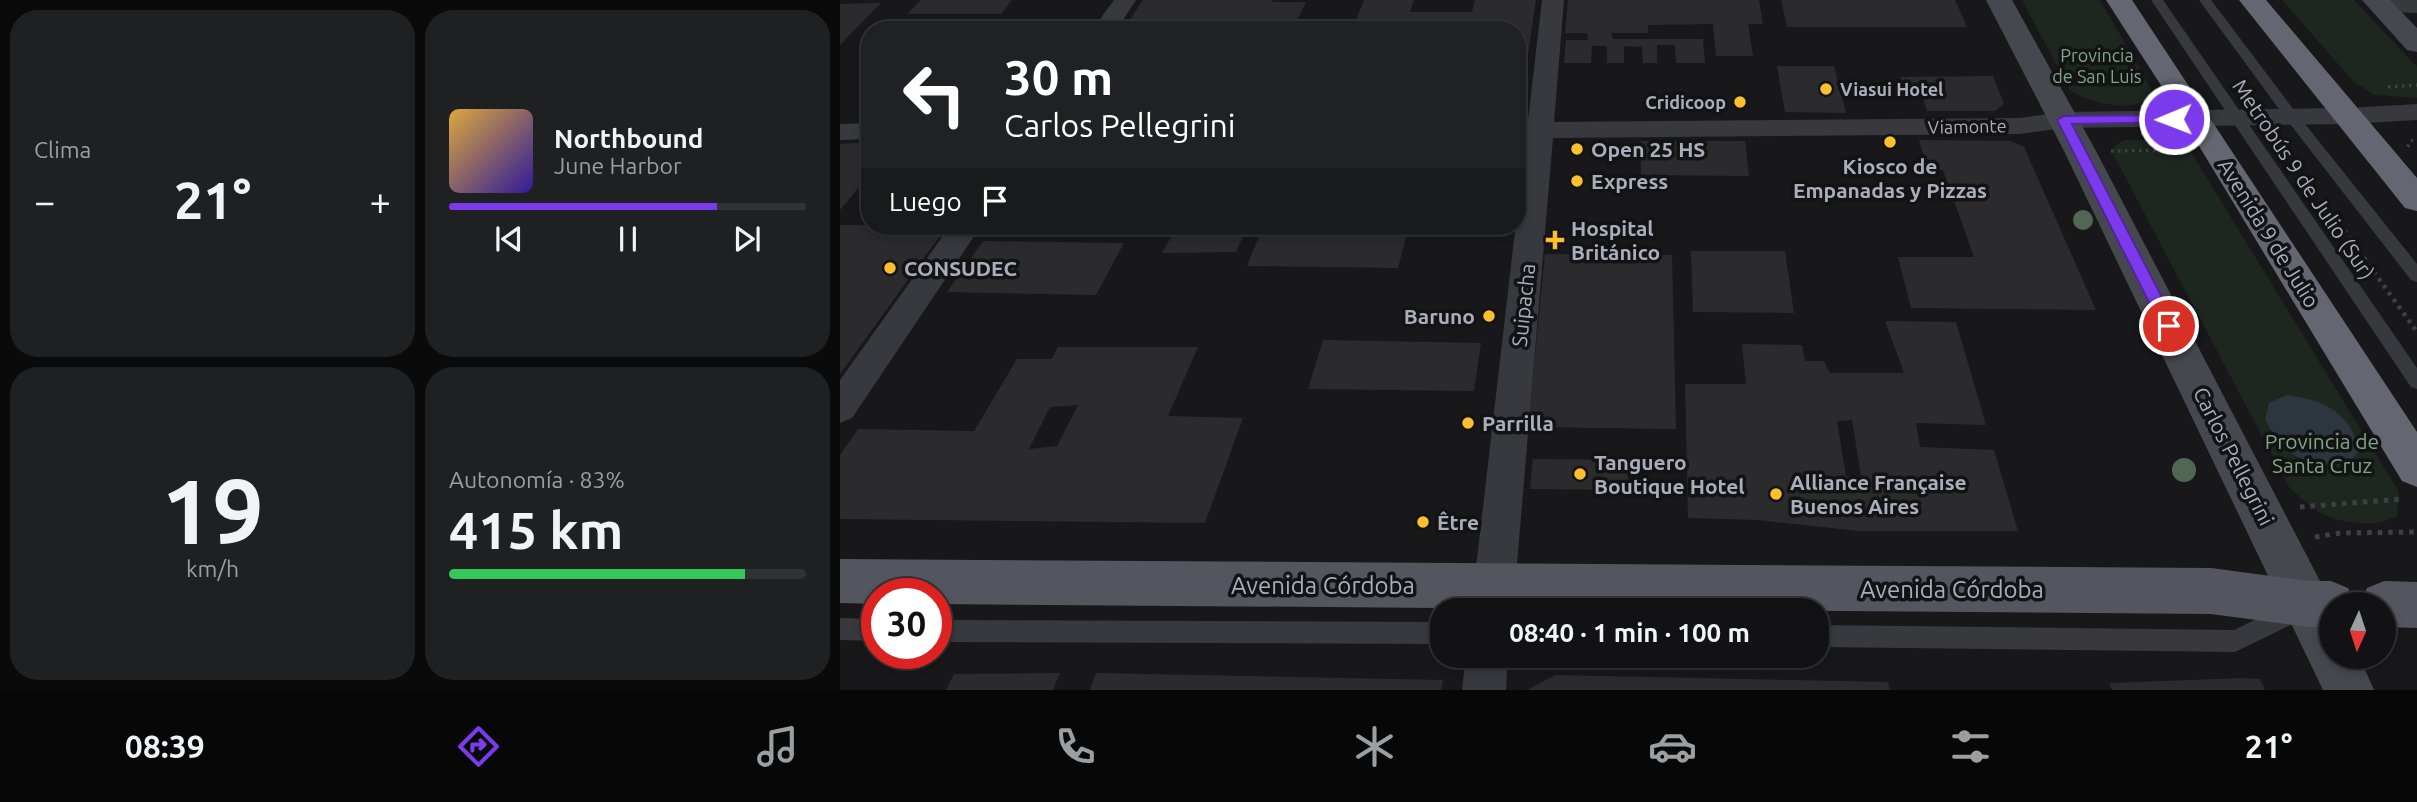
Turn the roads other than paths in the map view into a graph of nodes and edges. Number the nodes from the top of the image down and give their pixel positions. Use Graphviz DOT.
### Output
graph roads {
  1 [pos="1125,0"];
  2 [pos="1553,0"];
  3 [pos="1999,0"];
  4 [pos="2119,0"];
  5 [pos="2157,0"];
  6 [pos="2205,0"];
  7 [pos="2252,0"];
  8 [pos="2378,3"];
  9 [pos="2417,6"];
  10 [pos="1110,21"];
  11 [pos="2417,44"];
  12 [pos="2417,112"];
  13 [pos="2292,117"];
  14 [pos="2348,117"];
  15 [pos="2197,118"];
  16 [pos="2237,118"];
  17 [pos="2064,120"];
  18 [pos="1529,128"];
  19 [pos="861,131"];
  20 [pos="840,132"];
  21 [pos="1526,168"];
  22 [pos="2417,200"];
  23 [pos="960,235"];
  24 [pos="1521,235"];
  25 [pos="2417,276"];
  26 [pos="2417,382"];
  27 [pos="840,408"];
  28 [pos="2412,483"];
  29 [pos="840,581"];
  30 [pos="1458,598"];
  31 [pos="1494,598"];
  32 [pos="1574,598"];
  33 [pos="2319,602"];
  34 [pos="2319,604"];
  35 [pos="2319,604"];
  36 [pos="2396,604"];
  37 [pos="2417,604"];
  38 [pos="840,629"];
  39 [pos="861,630"];
  40 [pos="952,631"];
  41 [pos="1430,633"];
  42 [pos="1829,636"];
  43 [pos="1487,668"];
  44 [pos="2339,669"];
  45 [pos="1484,690"];
  46 [pos="2349,690"];
  1 -- 10 [label="street"];
  2 -- 18 [label="street, Suipacha"];
  3 -- 17 [label="street, Carlos Pellegrini"];
  4 -- 15 [label="highway, Avenida 9 de Julio"];
  5 -- 16 [label="lane, Metrobús 9 de Julio (Sur)"];
  6 -- 13 [label="lane"];
  7 -- 14 [label="highway"];
  8 -- 9 [label="street"];
  8 -- 11 [label="street"];
  12 -- 14 [label="street, Viamonte"];
  13 -- 14 [label="street, Viamonte"];
  13 -- 16 [label="street, Viamonte"];
  13 -- 25 [label="lane"];
  14 -- 22 [label="highway"];
  15 -- 16 [label="street, Viamonte"];
  15 -- 17 [label="street, Viamonte"];
  15 -- 28 [label="highway, Avenida 9 de Julio"];
  16 -- 26 [label="lane, Metrobús 9 de Julio (Sur)"];
  17 -- 18 [label="street, Viamonte"];
  17 -- 33 [label="street, Carlos Pellegrini"];
  18 -- 21 [label="street, Suipacha"];
  19 -- 20 [label="street"];
  23 -- 27 [label="street"];
  24 -- 31 [label="street, Suipacha"];
  29 -- 30 [label="main road, Avenida Córdoba"];
  32 -- 34 [label="main road, Avenida Córdoba"];
  35 -- 42 [label="lane"];
  36 -- 37 [label="main road"];
  38 -- 39 [label="lane"];
  40 -- 41 [label="lane"];
  43 -- 45 [label="street"];
  44 -- 46 [label="street, Carlos Pellegrini"];
}
